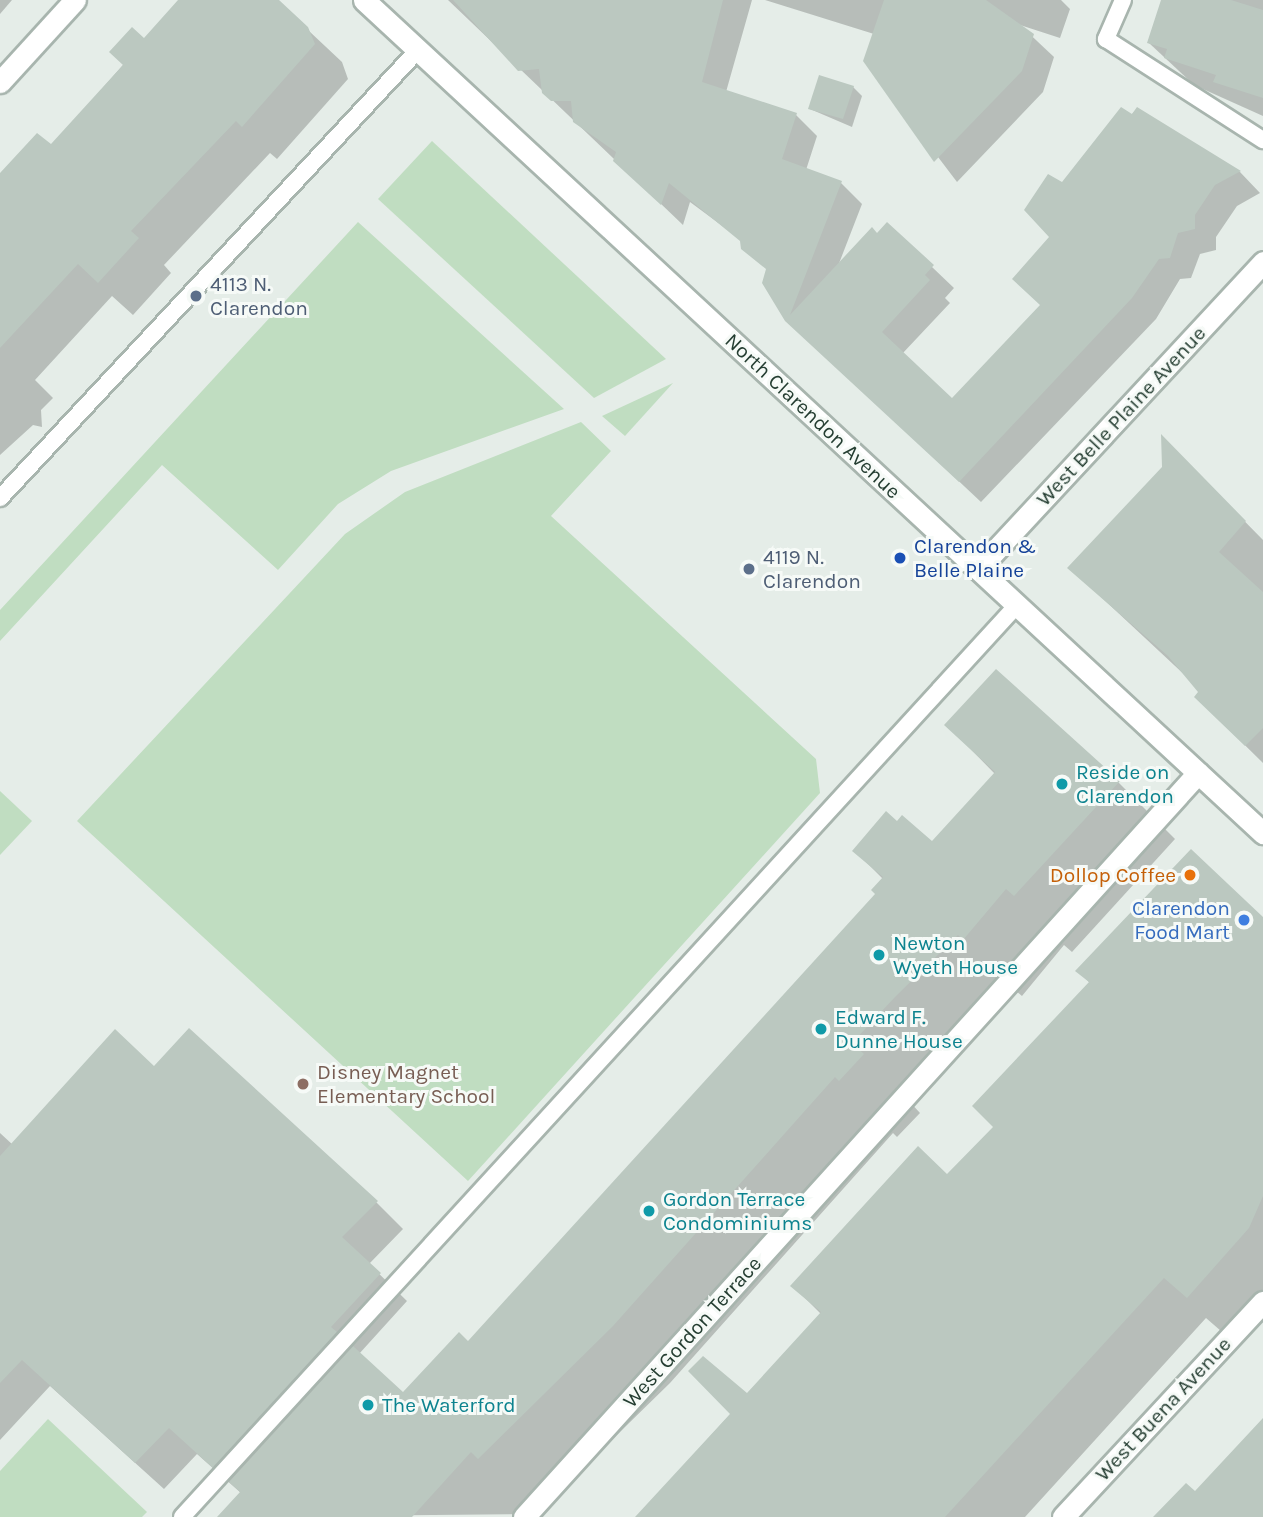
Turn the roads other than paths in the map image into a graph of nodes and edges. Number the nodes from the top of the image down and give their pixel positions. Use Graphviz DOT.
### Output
graph roads {
  1 [pos="75,0"];
  2 [pos="1123,0"];
  3 [pos="369,2"];
  4 [pos="418,50"];
  5 [pos="0,82"];
  6 [pos="1263,140"];
  7 [pos="1263,262"];
  8 [pos="0,498"];
  9 [pos="978,569"];
  10 [pos="1017,605"];
  11 [pos="1198,773"];
  12 [pos="1263,833"];
  13 [pos="1263,1302"];
  14 [pos="182,1517"];
  15 [pos="524,1517"];
  16 [pos="1063,1517"];
  1 -- 5 [label="street"];
  2 -- 6 [label="lane"];
  3 -- 4 [label="street, North Clarendon Avenue"];
  4 -- 8 [label="lane"];
  4 -- 9 [label="street, North Clarendon Avenue"];
  7 -- 9 [label="street, West Belle Plaine Avenue"];
  9 -- 10 [label="street, North Clarendon Avenue"];
  10 -- 11 [label="street, North Clarendon Avenue"];
  10 -- 14 [label="lane"];
  11 -- 12 [label="street, North Clarendon Avenue"];
  11 -- 15 [label="street, West Gordon Terrace"];
  13 -- 16 [label="street, West Buena Avenue"];
}
